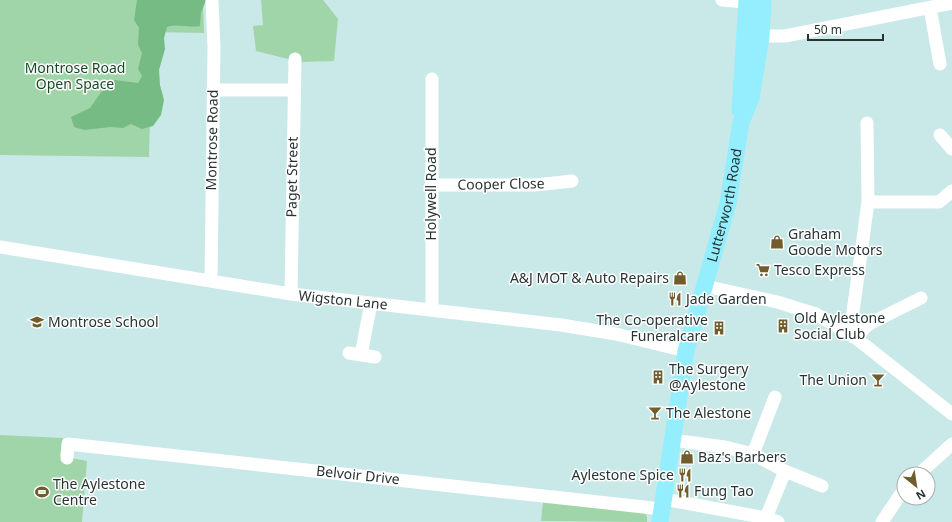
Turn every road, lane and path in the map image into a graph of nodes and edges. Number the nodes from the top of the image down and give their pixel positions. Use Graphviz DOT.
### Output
graph roads {
  1 [pos="212,0"];
  2 [pos="722,0"];
  3 [pos="755,2"];
  4 [pos="952,3"];
  5 [pos="930,8"];
  6 [pos="753,36"];
  7 [pos="294,59"];
  8 [pos="940,64"];
  9 [pos="432,79"];
  10 [pos="213,90"];
  11 [pos="294,90"];
  12 [pos="867,123"];
  13 [pos="940,135"];
  14 [pos="952,149"];
  15 [pos="572,181"];
  16 [pos="431,185"];
  17 [pos="952,191"];
  18 [pos="868,202"];
  19 [pos="0,247"];
  20 [pos="211,281"];
  21 [pos="705,286"];
  22 [pos="291,294"];
  23 [pos="921,298"];
  24 [pos="371,303"];
  25 [pos="432,310"];
  26 [pos="854,336"];
  27 [pos="686,351"];
  28 [pos="375,357"];
  29 [pos="775,397"];
  30 [pos="952,414"];
  31 [pos="672,440"];
  32 [pos="952,444"];
  33 [pos="753,454"];
  34 [pos="67,458"];
  35 [pos="928,466"];
  36 [pos="785,471"];
  37 [pos="822,486"];
  38 [pos="896,500"];
  39 [pos="662,510"];
  40 [pos="772,520"];
  41 [pos="882,522"];
  1 -- 10 [label="street, Montrose Road"];
  2 -- 3 [label="street"];
  3 -- 6 [label="main road, Lutterworth Road"];
  4 -- 5 [label="street"];
  5 -- 6 [label="street"];
  5 -- 8 [label="street"];
  6 -- 21 [label="main road, Lutterworth Road"];
  7 -- 11 [label="street, Paget Street"];
  9 -- 16 [label="street, Holywell Road"];
  10 -- 11 [label="street"];
  10 -- 20 [label="street, Montrose Road"];
  11 -- 22 [label="street, Paget Street"];
  12 -- 18 [label="street"];
  13 -- 14 [label="street"];
  15 -- 16 [label="street, Cooper Close"];
  16 -- 25 [label="street, Holywell Road"];
  17 -- 18 [label="street"];
  18 -- 26 [label="street"];
  19 -- 20 [label="street, Wigston Lane"];
  20 -- 22 [label="street, Wigston Lane"];
  21 -- 26 [label="street"];
  21 -- 27 [label="main road, Lutterworth Road"];
  22 -- 24 [label="street, Wigston Lane"];
  23 -- 26 [label="street"];
  24 -- 25 [label="street, Wigston Lane"];
  24 -- 28 [label="street"];
  25 -- 27 [label="street, Wigston Lane"];
  26 -- 30 [label="street"];
  27 -- 31 [label="main road, Lutterworth Road"];
  29 -- 33 [label="street"];
  31 -- 33 [label="street"];
  31 -- 39 [label="main road, Lutterworth Road"];
  32 -- 35 [label="street"];
  33 -- 36 [label="street"];
  34 -- 39 [label="street, Belvoir Drive"];
  36 -- 37 [label="street"];
  36 -- 40 [label="street"];
  38 -- 41 [label="street"];
  39 -- 40 [label="street"];
}
